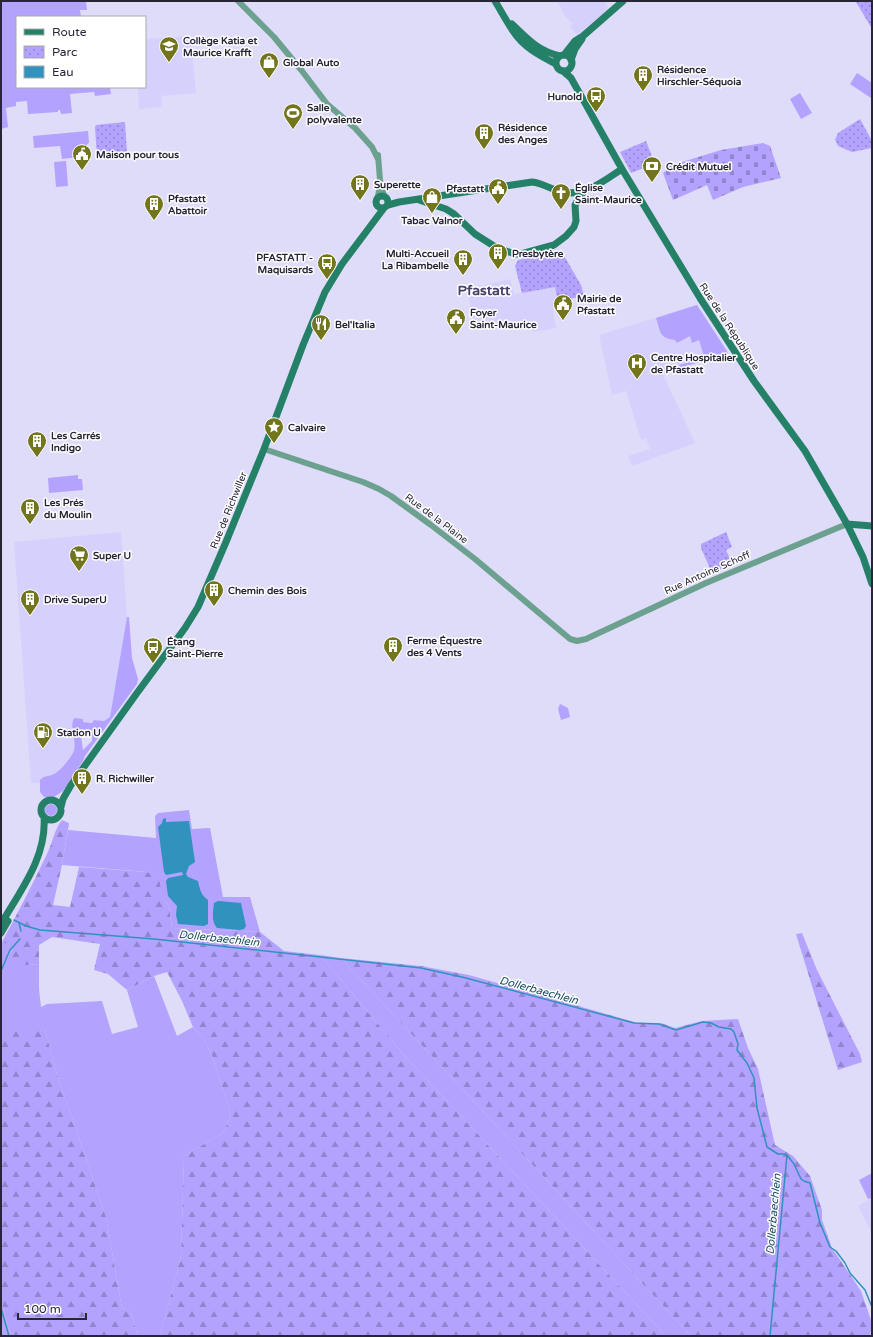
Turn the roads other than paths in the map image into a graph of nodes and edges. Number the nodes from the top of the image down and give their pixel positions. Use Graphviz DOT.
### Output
graph roads {
  1 [pos="238,1"];
  2 [pos="495,1"];
  3 [pos="623,1"];
  4 [pos="506,18"];
  5 [pos="583,36"];
  6 [pos="562,56"];
  7 [pos="556,64"];
  8 [pos="571,64"];
  9 [pos="563,71"];
  10 [pos="571,78"];
  11 [pos="622,169"];
  12 [pos="627,177"];
  13 [pos="609,179"];
  14 [pos="584,190"];
  15 [pos="419,200"];
  16 [pos="383,202"];
  17 [pos="264,449"];
  18 [pos="847,524"];
  19 [pos="872,526"];
  20 [pos="872,584"];
  21 [pos="577,641"];
  22 [pos="71,785"];
  23 [pos="54,800"];
  24 [pos="61,807"];
  25 [pos="44,817"];
  26 [pos="54,819"];
  27 [pos="44,837"];
  28 [pos="17,898"];
  29 [pos="1,924"];
  30 [pos="1,933"];
  1 -- 16 [label="street"];
  2 -- 4 [label="main road"];
  3 -- 5 [label="main road, Rue de la République"];
  4 -- 6 [label="main road"];
  4 -- 7 [label="main road"];
  5 -- 6 [label="main road, Rue de la République"];
  5 -- 8 [label="main road, Rue de la République"];
  6 -- 7 [label="main road"];
  6 -- 8 [label="main road"];
  7 -- 9 [label="main road"];
  8 -- 9 [label="main road"];
  8 -- 10 [label="main road, Rue de la République"];
  9 -- 10 [label="main road, Rue de la République"];
  10 -- 11 [label="main road, Rue de la République"];
  11 -- 12 [label="main road, Rue de la République"];
  11 -- 13 [label="main road"];
  12 -- 13 [label="main road"];
  12 -- 18 [label="main road, Rue de la République"];
  13 -- 14 [label="main road"];
  14 -- 15 [label="main road"];
  14 -- 15 [label="main road"];
  15 -- 16 [label="main road"];
  16 -- 17 [label="main road, Rue de Richwiller"];
  17 -- 21 [label="street, Rue de la Plaine"];
  17 -- 22 [label="main road, Rue de Richwiller"];
  18 -- 19 [label="main road"];
  18 -- 20 [label="main road, Rue de la République"];
  18 -- 21 [label="street, Rue Antoine Schoff"];
  22 -- 23 [label="main road, Rue de Richwiller"];
  22 -- 24 [label="main road, Rue de Richwiller"];
  23 -- 24 [label="main road"];
  23 -- 25 [label="main road"];
  24 -- 26 [label="main road"];
  25 -- 26 [label="main road"];
  25 -- 27 [label="main road"];
  26 -- 27 [label="main road"];
  27 -- 28 [label="main road"];
  28 -- 29 [label="main road"];
  28 -- 30 [label="main road"];
}
